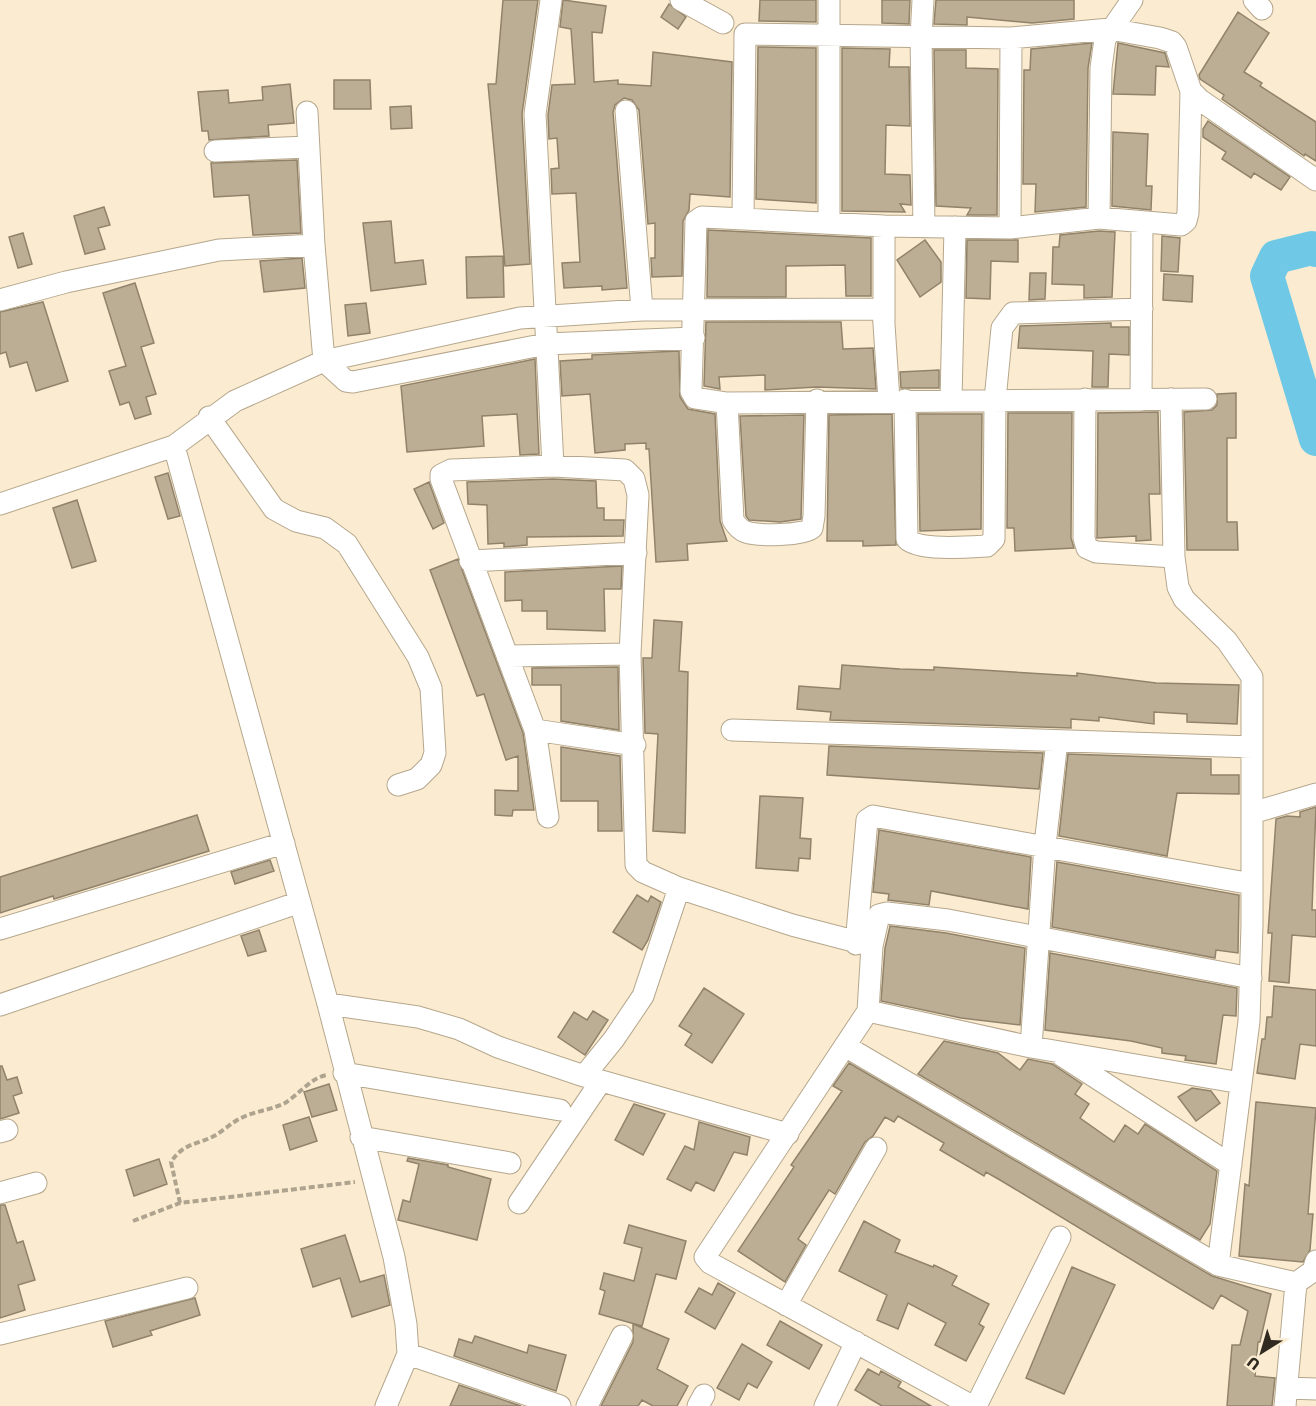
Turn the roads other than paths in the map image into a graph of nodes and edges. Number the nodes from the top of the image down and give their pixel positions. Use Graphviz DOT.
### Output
graph roads {
  1 [pos="551,0"];
  2 [pos="681,0"];
  3 [pos="829,0"];
  4 [pos="923,0"];
  5 [pos="1132,0"];
  6 [pos="723,23"];
  7 [pos="1110,29"];
  8 [pos="829,35"];
  9 [pos="921,37"];
  10 [pos="1011,38"];
  11 [pos="1191,91"];
  12 [pos="626,111"];
  13 [pos="307,112"];
  14 [pos="308,147"];
  15 [pos="215,151"];
  16 [pos="1316,180"];
  17 [pos="743,218"];
  18 [pos="1099,218"];
  19 [pos="829,223"];
  20 [pos="1142,223"];
  21 [pos="884,226"];
  22 [pos="924,227"];
  23 [pos="955,227"];
  24 [pos="1010,228"];
  25 [pos="314,245"];
  26 [pos="0,300"];
  27 [pos="1142,309"];
  28 [pos="642,310"];
  29 [pos="693,310"];
  30 [pos="543,315"];
  31 [pos="884,326"];
  32 [pos="694,338"];
  33 [pos="546,344"];
  34 [pos="324,361"];
  35 [pos="1085,399"];
  36 [pos="1170,399"];
  37 [pos="1206,399"];
  38 [pos="817,400"];
  39 [pos="897,400"];
  40 [pos="951,400"];
  41 [pos="995,400"];
  42 [pos="1141,400"];
  43 [pos="727,403"];
  44 [pos="209,417"];
  45 [pos="174,446"];
  46 [pos="553,466"];
  47 [pos="0,504"];
  48 [pos="636,553"];
  49 [pos="1174,557"];
  50 [pos="470,561"];
  51 [pos="630,654"];
  52 [pos="507,656"];
  53 [pos="535,729"];
  54 [pos="732,730"];
  55 [pos="1057,741"];
  56 [pos="635,745"];
  57 [pos="1252,747"];
  58 [pos="398,785"];
  59 [pos="1316,794"];
  60 [pos="1252,813"];
  61 [pos="548,817"];
  62 [pos="284,843"];
  63 [pos="1045,845"];
  64 [pos="1252,884"];
  65 [pos="679,888"];
  66 [pos="300,902"];
  67 [pos="0,929"];
  68 [pos="1040,940"];
  69 [pos="864,945"];
  70 [pos="1251,978"];
  71 [pos="328,1004"];
  72 [pos="0,1005"];
  73 [pos="868,1011"];
  74 [pos="845,1046"];
  75 [pos="1041,1048"];
  76 [pos="344,1073"];
  77 [pos="592,1078"];
  78 [pos="1242,1083"];
  79 [pos="560,1110"];
  80 [pos="788,1134"];
  81 [pos="362,1137"];
  82 [pos="876,1148"];
  83 [pos="510,1163"];
  84 [pos="1231,1165"];
  85 [pos="36,1183"];
  86 [pos="0,1193"];
  87 [pos="519,1203"];
  88 [pos="1060,1237"];
  89 [pos="1316,1261"];
  90 [pos="1218,1265"];
  91 [pos="1296,1283"];
  92 [pos="187,1288"];
  93 [pos="786,1305"];
  94 [pos="0,1334"];
  95 [pos="622,1336"];
  96 [pos="856,1342"];
  97 [pos="408,1354"];
  98 [pos="1316,1389"];
  99 [pos="1286,1397"];
  100 [pos="386,1406"];
  101 [pos="560,1406"];
  102 [pos="587,1406"];
  103 [pos="825,1406"];
  104 [pos="974,1406"];
  1 -- 30 [label="street"];
  2 -- 6 [label="street"];
  3 -- 8 [label="street"];
  4 -- 9 [label="street"];
  5 -- 7 [label="street"];
  7 -- 10 [label="street"];
  7 -- 11 [label="street"];
  7 -- 18 [label="street"];
  8 -- 9 [label="street"];
  8 -- 17 [label="street"];
  8 -- 19 [label="street"];
  9 -- 10 [label="street"];
  9 -- 22 [label="street"];
  10 -- 24 [label="street"];
  11 -- 16 [label="street"];
  11 -- 20 [label="street"];
  12 -- 28 [label="street"];
  13 -- 14 [label="street"];
  14 -- 15 [label="street"];
  14 -- 25 [label="street"];
  17 -- 19 [label="street"];
  17 -- 29 [label="street"];
  18 -- 20 [label="street"];
  18 -- 24 [label="street"];
  19 -- 21 [label="street"];
  20 -- 27 [label="street"];
  21 -- 22 [label="street"];
  21 -- 31 [label="street"];
  22 -- 23 [label="street"];
  23 -- 24 [label="street"];
  23 -- 40 [label="street"];
  25 -- 26 [label="street"];
  25 -- 34 [label="street"];
  27 -- 41 [label="street"];
  27 -- 42 [label="street"];
  28 -- 29 [label="street"];
  28 -- 30 [label="street"];
  29 -- 31 [label="street"];
  29 -- 32 [label="street"];
  30 -- 33 [label="street"];
  30 -- 34 [label="street"];
  31 -- 39 [label="street"];
  32 -- 33 [label="street"];
  32 -- 43 [label="street"];
  33 -- 34 [label="street"];
  33 -- 46 [label="street"];
  34 -- 44 [label="street"];
  35 -- 41 [label="street"];
  35 -- 42 [label="street"];
  35 -- 49 [label="street"];
  36 -- 37 [label="street"];
  36 -- 42 [label="street"];
  36 -- 49 [label="street"];
  38 -- 39 [label="street"];
  38 -- 43 [label="street"];
  38 -- 43 [label="street"];
  39 -- 40 [label="street"];
  39 -- 41 [label="street"];
  40 -- 41 [label="street"];
  44 -- 45 [label="street"];
  44 -- 58 [label="street"];
  45 -- 47 [label="street"];
  45 -- 62 [label="street"];
  46 -- 48 [label="street"];
  46 -- 50 [label="street"];
  48 -- 50 [label="street"];
  48 -- 51 [label="street"];
  49 -- 57 [label="street"];
  50 -- 52 [label="street"];
  51 -- 52 [label="street"];
  51 -- 56 [label="street"];
  52 -- 53 [label="street"];
  53 -- 56 [label="street"];
  53 -- 61 [label="street"];
  54 -- 55 [label="street"];
  55 -- 57 [label="street"];
  55 -- 63 [label="street"];
  56 -- 65 [label="street"];
  57 -- 60 [label="street"];
  59 -- 60 [label="street"];
  60 -- 64 [label="street"];
  62 -- 66 [label="street"];
  62 -- 67 [label="street"];
  63 -- 64 [label="street"];
  63 -- 68 [label="street"];
  63 -- 69 [label="street"];
  64 -- 70 [label="street"];
  65 -- 69 [label="street"];
  65 -- 77 [label="street"];
  66 -- 71 [label="street"];
  66 -- 72 [label="street"];
  68 -- 69 [label="street"];
  68 -- 70 [label="street"];
  68 -- 75 [label="street"];
  69 -- 73 [label="street"];
  70 -- 78 [label="street"];
  71 -- 76 [label="street"];
  71 -- 77 [label="street"];
  73 -- 74 [label="street"];
  73 -- 75 [label="street"];
  74 -- 80 [label="street"];
  74 -- 90 [label="street"];
  75 -- 78 [label="street"];
  75 -- 84 [label="street"];
  76 -- 79 [label="street"];
  76 -- 81 [label="street"];
  77 -- 80 [label="street"];
  77 -- 87 [label="street"];
  78 -- 84 [label="street"];
  80 -- 93 [label="street"];
  81 -- 83 [label="street"];
  81 -- 97 [label="street"];
  82 -- 93 [label="street"];
  84 -- 90 [label="street"];
  85 -- 86 [label="street"];
  88 -- 104 [label="street"];
  89 -- 91 [label="street"];
  90 -- 91 [label="street"];
  91 -- 99 [label="street"];
  92 -- 94 [label="street"];
  93 -- 96 [label="street"];
  95 -- 102 [label="street"];
  96 -- 103 [label="street"];
  96 -- 104 [label="street"];
  97 -- 100 [label="street"];
  97 -- 101 [label="street"];
  98 -- 99 [label="street"];
}
